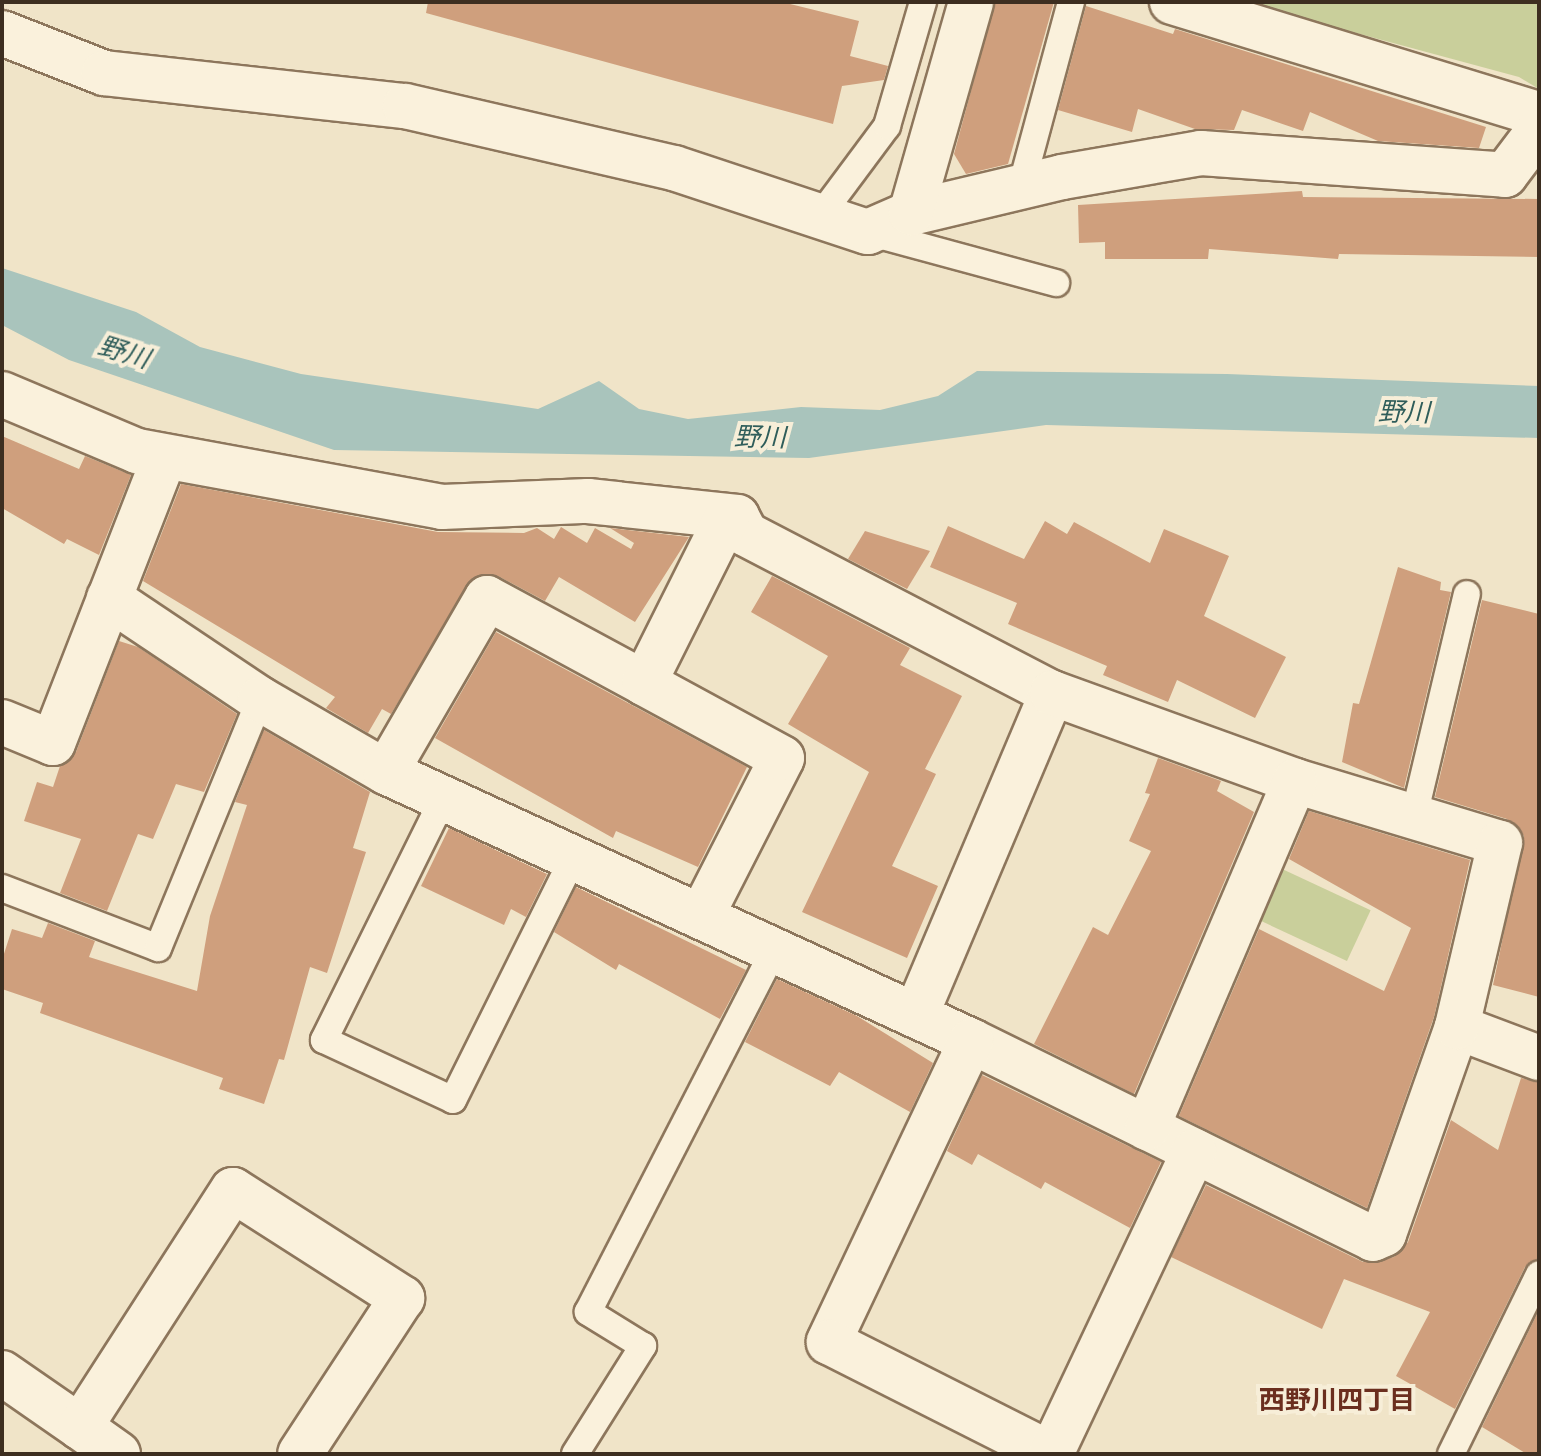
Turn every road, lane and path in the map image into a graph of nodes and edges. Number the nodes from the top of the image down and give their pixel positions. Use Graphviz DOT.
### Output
graph roads {
  1 [pos="923,2"];
  2 [pos="971,2"];
  3 [pos="1071,2"];
  4 [pos="1172,2"];
  5 [pos="2,33"];
  6 [pos="1539,114"];
  7 [pos="1539,130"];
  8 [pos="1020,191"];
  9 [pos="911,213"];
  10 [pos="820,216"];
  11 [pos="868,232"];
  12 [pos="1056,283"];
  13 [pos="2,394"];
  14 [pos="164,458"];
  15 [pos="727,517"];
  16 [pos="1467,594"];
  17 [pos="109,598"];
  18 [pos="644,683"];
  19 [pos="1052,693"];
  20 [pos="260,699"];
  21 [pos="2,722"];
  22 [pos="386,772"];
  23 [pos="1295,781"];
  24 [pos="443,799"];
  25 [pos="1414,816"];
  26 [pos="572,860"];
  27 [pos="2,888"];
  28 [pos="701,917"];
  29 [pos="774,950"];
  30 [pos="916,1015"];
  31 [pos="1457,1027"];
  32 [pos="971,1041"];
  33 [pos="1539,1058"];
  34 [pos="1147,1128"];
  35 [pos="1194,1151"];
  36 [pos="1539,1274"];
  37 [pos="2,1373"];
  38 [pos="80,1427"];
  39 [pos="118,1454"];
  40 [pos="300,1454"];
  41 [pos="575,1454"];
  42 [pos="1051,1454"];
  43 [pos="1451,1454"];
  1 -- 10 [label="lane"];
  2 -- 9 [label="street"];
  3 -- 8 [label="lane"];
  4 -- 6 [label="street"];
  5 -- 10 [label="street"];
  7 -- 8 [label="street"];
  8 -- 9 [label="street"];
  9 -- 11 [label="street"];
  10 -- 11 [label="street"];
  11 -- 12 [label="lane"];
  13 -- 14 [label="street"];
  14 -- 15 [label="street"];
  14 -- 17 [label="street"];
  15 -- 18 [label="street"];
  15 -- 19 [label="street"];
  16 -- 25 [label="lane"];
  17 -- 20 [label="street"];
  17 -- 21 [label="street"];
  18 -- 22 [label="street"];
  18 -- 28 [label="street"];
  19 -- 23 [label="street"];
  19 -- 30 [label="street"];
  20 -- 22 [label="street"];
  20 -- 27 [label="lane"];
  22 -- 24 [label="street"];
  23 -- 25 [label="street"];
  23 -- 34 [label="street"];
  24 -- 26 [label="street"];
  24 -- 26 [label="lane"];
  25 -- 31 [label="street"];
  26 -- 28 [label="street"];
  28 -- 29 [label="street"];
  29 -- 30 [label="street"];
  29 -- 41 [label="lane"];
  30 -- 32 [label="street"];
  31 -- 33 [label="street"];
  31 -- 35 [label="street"];
  32 -- 34 [label="street"];
  32 -- 42 [label="street"];
  34 -- 35 [label="street"];
  35 -- 42 [label="street"];
  36 -- 43 [label="lane"];
  37 -- 38 [label="street"];
  38 -- 39 [label="street"];
  38 -- 40 [label="street"];
}
